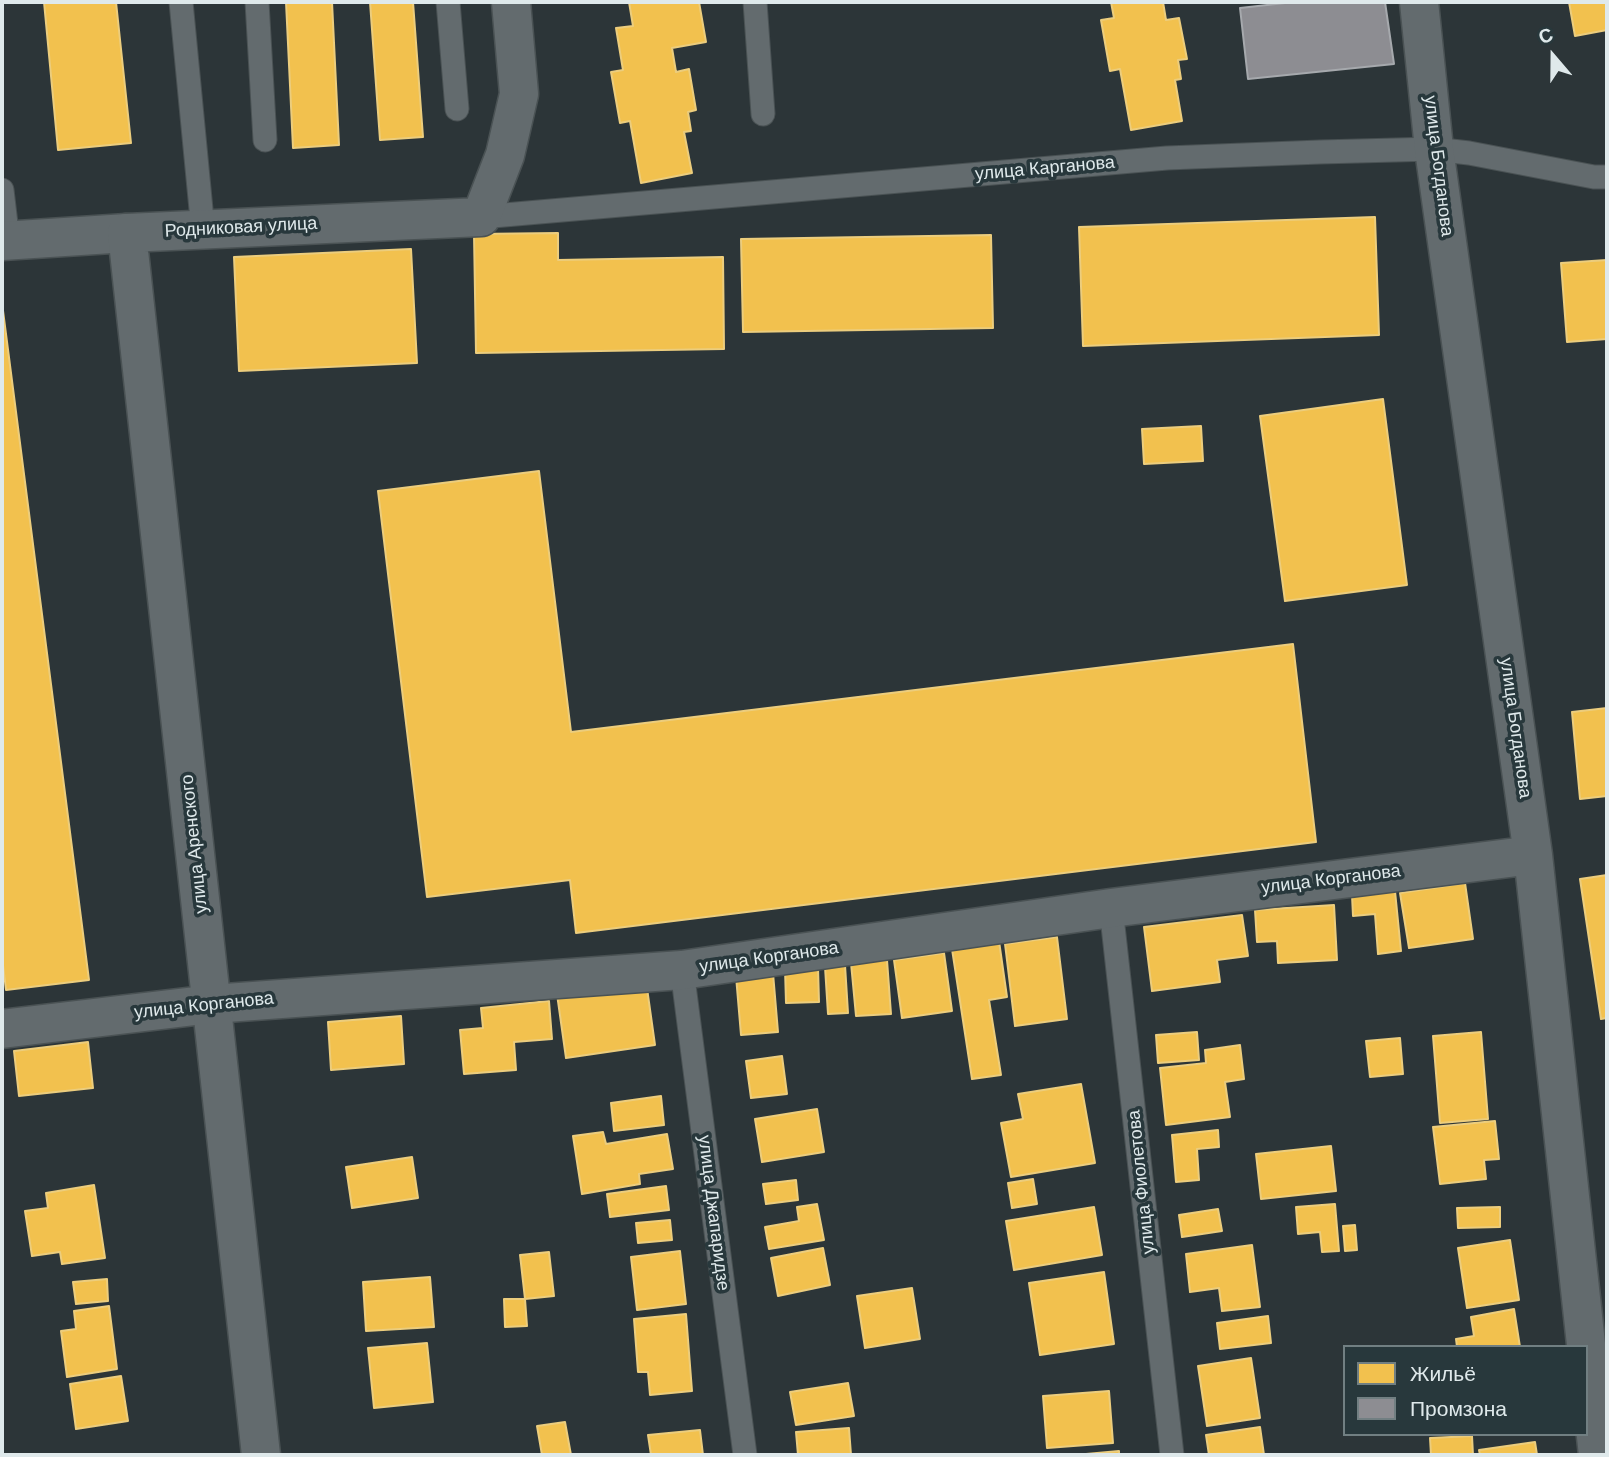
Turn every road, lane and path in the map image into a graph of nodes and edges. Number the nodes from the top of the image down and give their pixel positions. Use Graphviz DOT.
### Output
graph roads {
  1 [pos="181,2"];
  2 [pos="257,2"];
  3 [pos="448,2"];
  4 [pos="511,2"];
  5 [pos="755,2"];
  6 [pos="1419,2"];
  7 [pos="457,109"];
  8 [pos="763,114"];
  9 [pos="265,140"];
  10 [pos="1434,149"];
  11 [pos="1607,177"];
  12 [pos="2,190"];
  13 [pos="481,217"];
  14 [pos="202,230"];
  15 [pos="127,233"];
  16 [pos="5,241"];
  17 [pos="1533,855"];
  18 [pos="1111,908"];
  19 [pos="682,970"];
  20 [pos="212,1003"];
  21 [pos="2,1029"];
  22 [pos="1600,1433"];
  23 [pos="261,1455"];
  24 [pos="745,1455"];
  25 [pos="1172,1455"];
  1 -- 14 [label="lane"];
  2 -- 9 [label="lane"];
  3 -- 7 [label="lane"];
  4 -- 13 [label="street"];
  5 -- 8 [label="lane"];
  6 -- 10 [label="street, улица Богданова"];
  10 -- 11 [label="lane, улица Карганова"];
  10 -- 13 [label="lane, улица Карганова"];
  10 -- 17 [label="street, улица Богданова"];
  12 -- 16 [label="lane"];
  13 -- 14 [label="street, Родниковая улица"];
  14 -- 15 [label="street, Родниковая улица"];
  15 -- 16 [label="street, Родниковая улица"];
  15 -- 20 [label="street, улица Аренского"];
  17 -- 18 [label="street, улица Корганова"];
  17 -- 22 [label="street, улица Богданова"];
  18 -- 19 [label="street, улица Корганова"];
  18 -- 25 [label="lane, улица Фиолетова"];
  19 -- 20 [label="street, улица Корганова"];
  19 -- 24 [label="lane, улица Джапаридзе"];
  20 -- 21 [label="street, улица Корганова"];
  20 -- 23 [label="street, улица Аренского"];
}
